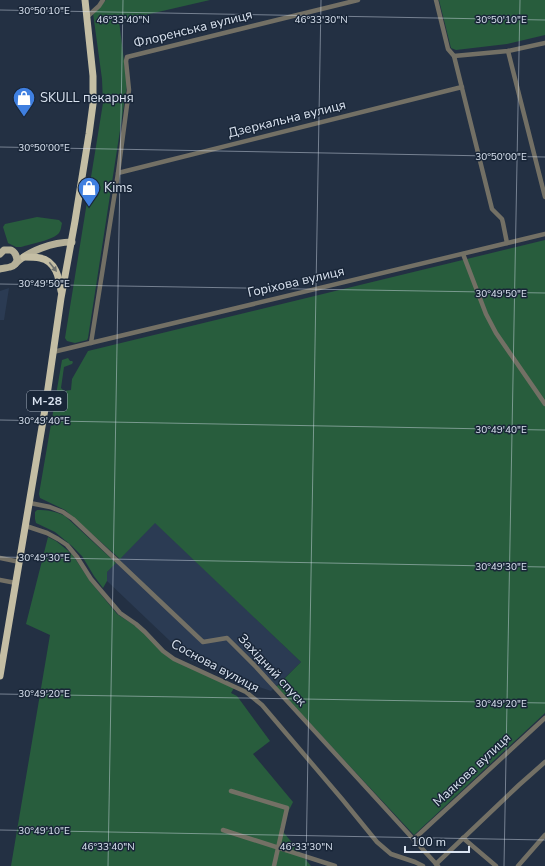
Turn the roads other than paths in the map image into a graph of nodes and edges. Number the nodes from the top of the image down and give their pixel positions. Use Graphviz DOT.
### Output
graph roads {
  1 [pos="85,0"];
  2 [pos="103,0"];
  3 [pos="358,0"];
  4 [pos="436,0"];
  5 [pos="88,16"];
  6 [pos="545,43"];
  7 [pos="508,51"];
  8 [pos="454,56"];
  9 [pos="462,87"];
  10 [pos="118,173"];
  11 [pos="545,197"];
  12 [pos="545,234"];
  13 [pos="72,242"];
  14 [pos="507,243"];
  15 [pos="13,251"];
  16 [pos="35,251"];
  17 [pos="0,254"];
  18 [pos="463,254"];
  19 [pos="24,257"];
  20 [pos="15,264"];
  21 [pos="2,267"];
  22 [pos="61,298"];
  23 [pos="91,343"];
  24 [pos="53,352"];
  25 [pos="545,404"];
  26 [pos="30,503"];
  27 [pos="26,526"];
  28 [pos="0,558"];
  29 [pos="20,562"];
  30 [pos="0,580"];
  31 [pos="16,583"];
  32 [pos="0,676"];
  33 [pos="545,718"];
  34 [pos="545,762"];
  35 [pos="231,791"];
  36 [pos="223,830"];
  37 [pos="545,834"];
  38 [pos="463,838"];
  39 [pos="414,839"];
  40 [pos="278,848"];
  41 [pos="437,865"];
  42 [pos="274,866"];
  43 [pos="336,866"];
  44 [pos="423,866"];
  45 [pos="496,866"];
  46 [pos="518,866"];
  1 -- 5 [label="highway, М-28"];
  2 -- 5 [label="street"];
  3 -- 10 [label="street, Флоренська вулиця"];
  4 -- 8 [label="street"];
  5 -- 13 [label="highway, М-28"];
  6 -- 7 [label="street"];
  7 -- 8 [label="street"];
  7 -- 11 [label="street"];
  8 -- 9 [label="street"];
  9 -- 10 [label="street, Дзеркальна вулиця"];
  9 -- 14 [label="street"];
  10 -- 23 [label="street"];
  12 -- 14 [label="street, Горіхова вулиця"];
  13 -- 16 [label="main road"];
  13 -- 22 [label="highway, М-28"];
  14 -- 18 [label="street, Горіхова вулиця"];
  15 -- 16 [label="main road"];
  15 -- 17 [label="main road"];
  15 -- 20 [label="main road"];
  16 -- 19 [label="main road"];
  18 -- 23 [label="street, Горіхова вулиця"];
  18 -- 25 [label="street"];
  19 -- 20 [label="main road"];
  19 -- 22 [label="highway, one-way"];
  20 -- 21 [label="main road"];
  22 -- 24 [label="highway, М-28"];
  23 -- 24 [label="street, Горіхова вулиця"];
  24 -- 26 [label="highway, М-28"];
  26 -- 27 [label="highway, М-28"];
  26 -- 39 [label="street, Західний спуск"];
  27 -- 29 [label="highway, М-28"];
  27 -- 44 [label="street, Соснова вулиця"];
  28 -- 29 [label="street"];
  29 -- 31 [label="highway, М-28"];
  30 -- 31 [label="street"];
  31 -- 32 [label="highway, М-28"];
  33 -- 39 [label="street, Маякова вулиця"];
  34 -- 38 [label="street"];
  35 -- 40 [label="street"];
  36 -- 40 [label="street"];
  37 -- 46 [label="street"];
  38 -- 41 [label="street"];
  38 -- 45 [label="street"];
  39 -- 41 [label="street, Західний спуск"];
  40 -- 42 [label="street"];
  40 -- 43 [label="street"];
}
